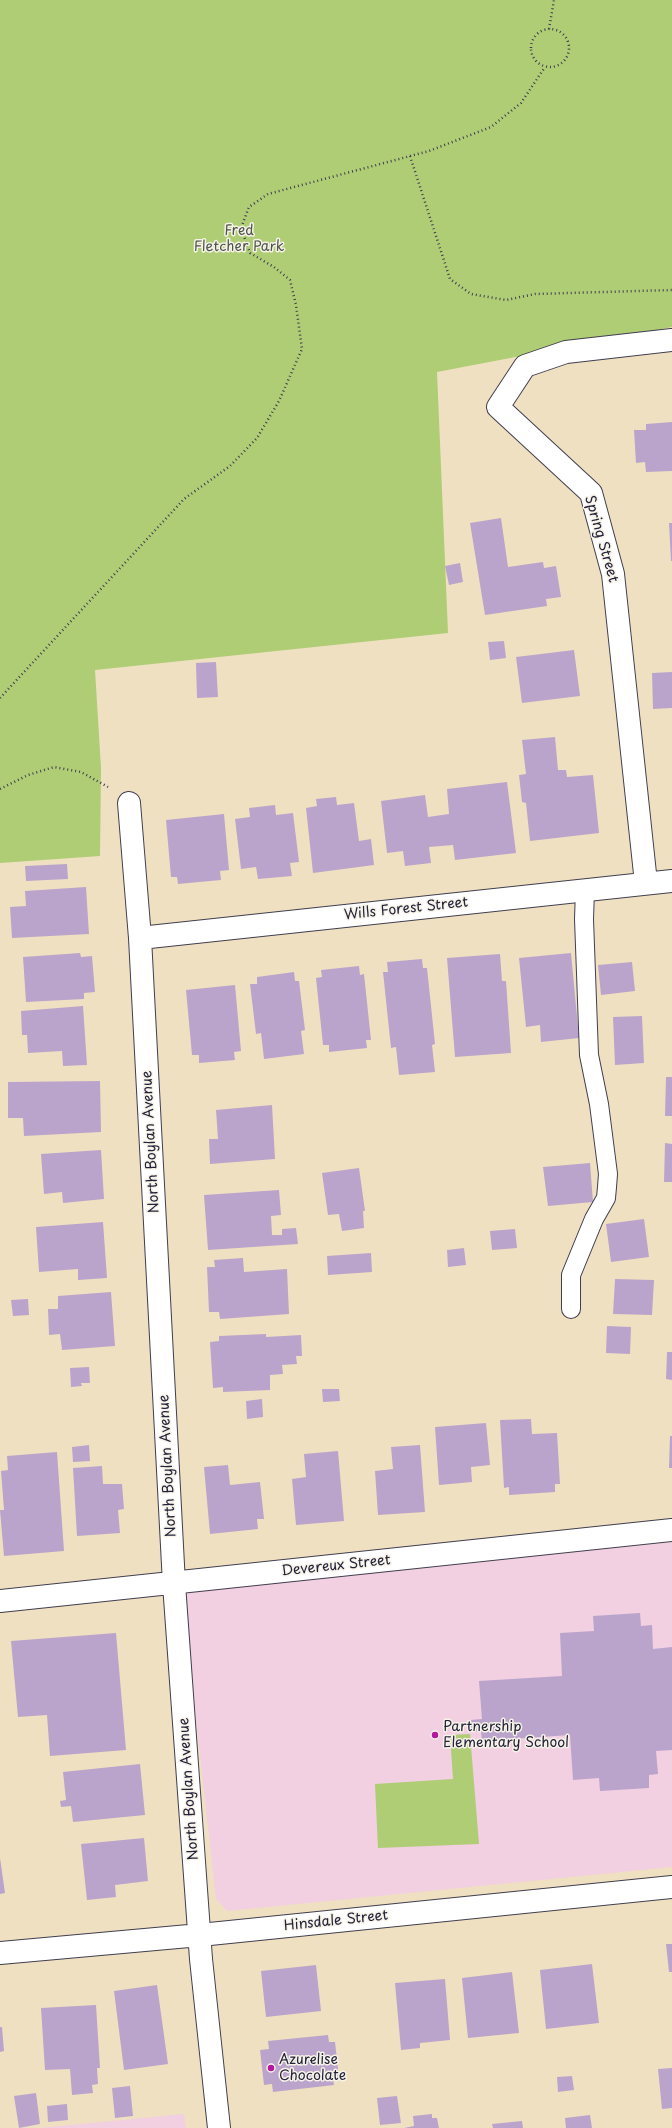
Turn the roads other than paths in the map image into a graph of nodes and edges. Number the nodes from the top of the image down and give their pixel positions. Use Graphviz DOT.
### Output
graph roads {
  1 [pos="672,340"];
  2 [pos="129,803"];
  3 [pos="672,881"];
  4 [pos="646,883"];
  5 [pos="585,890"];
  6 [pos="140,938"];
  7 [pos="571,1309"];
  8 [pos="672,1530"];
  9 [pos="174,1584"];
  10 [pos="0,1601"];
  11 [pos="672,1887"];
  12 [pos="200,1935"];
  13 [pos="0,1954"];
  14 [pos="219,2128"];
  1 -- 4 [label="street, Spring Street"];
  2 -- 6 [label="street, North Boylan Avenue"];
  3 -- 4 [label="street, Wills Forest Street"];
  4 -- 5 [label="street, Wills Forest Street"];
  5 -- 6 [label="street, Wills Forest Street"];
  5 -- 7 [label="lane"];
  6 -- 9 [label="street, North Boylan Avenue"];
  8 -- 9 [label="street, Devereux Street"];
  9 -- 10 [label="street, Devereux Street"];
  9 -- 12 [label="street, North Boylan Avenue"];
  11 -- 12 [label="street, Hinsdale Street"];
  12 -- 13 [label="street, Hinsdale Street"];
  12 -- 14 [label="street, North Boylan Avenue"];
}
